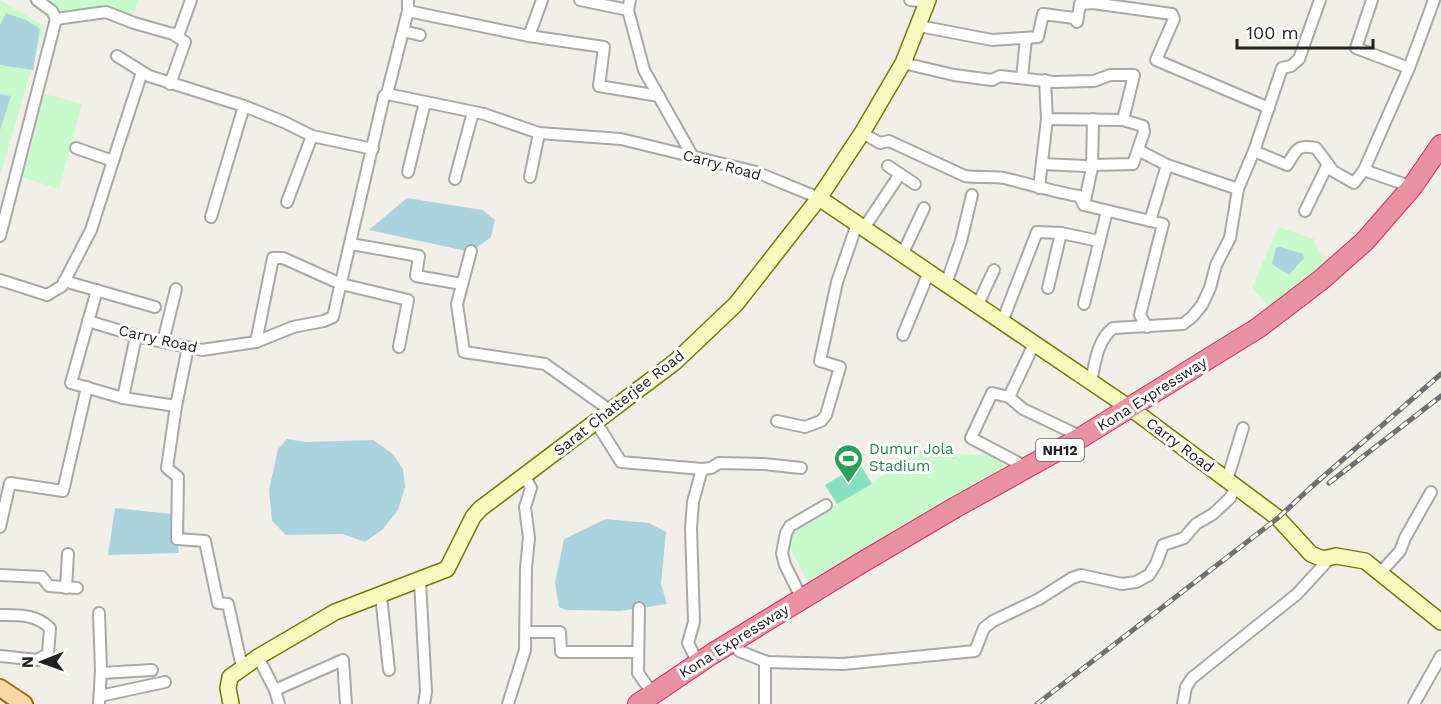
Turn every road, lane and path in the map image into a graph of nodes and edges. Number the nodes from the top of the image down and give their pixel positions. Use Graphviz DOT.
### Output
graph roads {
  1 [pos="38,0"];
  2 [pos="191,0"];
  3 [pos="542,0"];
  4 [pos="580,0"];
  5 [pos="910,0"];
  6 [pos="1320,0"];
  7 [pos="1372,0"];
  8 [pos="928,1"];
  9 [pos="629,5"];
  10 [pos="1436,5"];
  11 [pos="408,6"];
  12 [pos="56,19"];
  13 [pos="919,26"];
  14 [pos="403,31"];
  15 [pos="173,34"];
  16 [pos="420,35"];
  17 [pos="529,36"];
  18 [pos="1026,38"];
  19 [pos="117,56"];
  20 [pos="903,63"];
  21 [pos="1409,68"];
  22 [pos="142,72"];
  23 [pos="1022,78"];
  24 [pos="1045,80"];
  25 [pos="170,84"];
  26 [pos="387,94"];
  27 [pos="658,96"];
  28 [pos="424,102"];
  29 [pos="244,106"];
  30 [pos="1269,108"];
  31 [pos="473,112"];
  32 [pos="1047,119"];
  33 [pos="1093,119"];
  34 [pos="1124,120"];
  35 [pos="539,133"];
  36 [pos="862,133"];
  37 [pos="312,136"];
  38 [pos="1441,145"];
  39 [pos="76,148"];
  40 [pos="373,149"];
  41 [pos="1137,150"];
  42 [pos="1254,151"];
  43 [pos="693,157"];
  44 [pos="113,161"];
  45 [pos="1042,164"];
  46 [pos="1328,164"];
  47 [pos="1441,164"];
  48 [pos="1167,165"];
  49 [pos="888,166"];
  50 [pos="1092,167"];
  51 [pos="1364,170"];
  52 [pos="408,172"];
  53 [pos="900,174"];
  54 [pos="530,177"];
  55 [pos="455,179"];
  56 [pos="915,183"];
  57 [pos="1412,187"];
  58 [pos="1039,188"];
  59 [pos="1238,189"];
  60 [pos="972,195"];
  61 [pos="819,198"];
  62 [pos="287,202"];
  63 [pos="1084,205"];
  64 [pos="924,208"];
  65 [pos="1107,211"];
  66 [pos="1305,211"];
  67 [pos="211,217"];
  68 [pos="1150,221"];
  69 [pos="860,226"];
  70 [pos="1061,233"];
  71 [pos="0,236"];
  72 [pos="1099,241"];
  73 [pos="351,244"];
  74 [pos="471,250"];
  75 [pos="902,255"];
  76 [pos="994,270"];
  77 [pos="928,272"];
  78 [pos="0,280"];
  79 [pos="64,281"];
  80 [pos="341,284"];
  81 [pos="462,284"];
  82 [pos="946,284"];
  83 [pos="1048,288"];
  84 [pos="176,289"];
  85 [pos="97,290"];
  86 [pos="1084,304"];
  87 [pos="977,306"];
  88 [pos="155,307"];
  89 [pos="88,321"];
  90 [pos="1002,322"];
  91 [pos="1147,327"];
  92 [pos="903,335"];
  93 [pos="136,336"];
  94 [pos="163,342"];
  95 [pos="256,342"];
  96 [pos="1034,344"];
  97 [pos="188,347"];
  98 [pos="399,347"];
  99 [pos="1091,382"];
  100 [pos="87,387"];
  101 [pos="1009,397"];
  102 [pos="123,398"];
  103 [pos="176,406"];
  104 [pos="611,411"];
  105 [pos="1133,411"];
  106 [pos="777,421"];
  107 [pos="596,422"];
  108 [pos="1243,428"];
  109 [pos="1082,437"];
  110 [pos="801,468"];
  111 [pos="1028,468"];
  112 [pos="702,469"];
  113 [pos="524,475"];
  114 [pos="1232,484"];
  115 [pos="1431,492"];
  116 [pos="826,505"];
  117 [pos="0,527"];
  118 [pos="68,554"];
  119 [pos="1331,557"];
  120 [pos="1381,572"];
  121 [pos="0,575"];
  122 [pos="420,581"];
  123 [pos="381,596"];
  124 [pos="802,599"];
  125 [pos="639,608"];
  126 [pos="99,613"];
  127 [pos="0,615"];
  128 [pos="1441,622"];
  129 [pos="527,632"];
  130 [pos="740,651"];
  131 [pos="638,652"];
  132 [pos="0,656"];
  133 [pos="1441,656"];
  134 [pos="258,657"];
  135 [pos="765,661"];
  136 [pos="698,663"];
  137 [pos="242,667"];
  138 [pos="152,670"];
  139 [pos="389,670"];
  140 [pos="101,673"];
  141 [pos="165,682"];
  142 [pos="0,688"];
  143 [pos="275,690"];
  144 [pos="99,700"];
  145 [pos="650,701"];
  146 [pos="24,704"];
  147 [pos="231,704"];
  148 [pos="279,704"];
  149 [pos="346,704"];
  150 [pos="424,704"];
  151 [pos="508,704"];
  152 [pos="765,704"];
  153 [pos="1183,704"];
  154 [pos="1414,704"];
  1 -- 12 [label="street"];
  2 -- 15 [label="street"];
  3 -- 17 [label="street"];
  4 -- 9 [label="street"];
  5 -- 8 [label="street"];
  6 -- 30 [label="street"];
  7 -- 21 [label="street"];
  8 -- 13 [label="main road, Sarat Chatterjee Road"];
  9 -- 27 [label="street"];
  10 -- 21 [label="street"];
  11 -- 14 [label="street"];
  11 -- 17 [label="street"];
  12 -- 15 [label="street"];
  12 -- 71 [label="street"];
  13 -- 18 [label="street"];
  13 -- 20 [label="main road, Sarat Chatterjee Road"];
  14 -- 16 [label="street"];
  14 -- 26 [label="street"];
  15 -- 25 [label="street"];
  17 -- 27 [label="street"];
  18 -- 23 [label="street"];
  18 -- 30 [label="street"];
  19 -- 22 [label="street"];
  20 -- 23 [label="street"];
  20 -- 36 [label="main road, Sarat Chatterjee Road"];
  21 -- 51 [label="street"];
  22 -- 25 [label="street"];
  22 -- 44 [label="street"];
  23 -- 24 [label="street"];
  24 -- 32 [label="street"];
  24 -- 34 [label="street"];
  25 -- 29 [label="street"];
  26 -- 28 [label="street, Carry Road"];
  26 -- 40 [label="street, Carry Road"];
  27 -- 43 [label="street"];
  28 -- 31 [label="street, Carry Road"];
  28 -- 52 [label="street"];
  29 -- 37 [label="street"];
  29 -- 67 [label="street"];
  30 -- 42 [label="street"];
  31 -- 35 [label="street, Carry Road"];
  31 -- 55 [label="street"];
  32 -- 33 [label="street"];
  32 -- 45 [label="street"];
  33 -- 34 [label="street"];
  33 -- 50 [label="street"];
  34 -- 41 [label="street"];
  35 -- 43 [label="street, Carry Road"];
  35 -- 54 [label="street"];
  36 -- 58 [label="street"];
  36 -- 61 [label="main road, Sarat Chatterjee Road"];
  37 -- 40 [label="street"];
  37 -- 62 [label="street"];
  38 -- 57 [label="highway, Kona Expressway / NH12"];
  39 -- 44 [label="street"];
  40 -- 73 [label="street, Carry Road"];
  41 -- 48 [label="street"];
  41 -- 50 [label="street"];
  42 -- 46 [label="street"];
  42 -- 59 [label="street"];
  43 -- 61 [label="street, Carry Road"];
  44 -- 79 [label="street"];
  45 -- 50 [label="street"];
  45 -- 58 [label="street"];
  46 -- 51 [label="street"];
  46 -- 66 [label="street"];
  47 -- 105 [label="highway, Kona Expressway / NH12"];
  48 -- 59 [label="street"];
  48 -- 68 [label="street"];
  49 -- 53 [label="street"];
  50 -- 63 [label="street"];
  51 -- 57 [label="street"];
  53 -- 56 [label="street"];
  53 -- 69 [label="street"];
  57 -- 105 [label="highway, Kona Expressway / NH12"];
  58 -- 63 [label="street"];
  59 -- 91 [label="street"];
  60 -- 82 [label="street"];
  61 -- 69 [label="main road, Carry Road"];
  61 -- 104 [label="main road, Sarat Chatterjee Road"];
  63 -- 65 [label="street"];
  64 -- 75 [label="street"];
  65 -- 68 [label="street"];
  65 -- 72 [label="street"];
  68 -- 91 [label="street"];
  69 -- 75 [label="main road, Carry Road"];
  69 -- 106 [label="street"];
  70 -- 72 [label="street"];
  70 -- 83 [label="street"];
  70 -- 90 [label="street"];
  72 -- 86 [label="street"];
  73 -- 80 [label="street, Carry Road"];
  73 -- 81 [label="street"];
  74 -- 81 [label="street"];
  75 -- 77 [label="main road, Carry Road"];
  76 -- 87 [label="street"];
  77 -- 82 [label="main road, Carry Road"];
  77 -- 92 [label="street"];
  78 -- 79 [label="street"];
  79 -- 85 [label="street"];
  80 -- 95 [label="street, Carry Road"];
  80 -- 95 [label="street"];
  80 -- 98 [label="street"];
  81 -- 104 [label="street"];
  82 -- 87 [label="main road, Carry Road"];
  84 -- 94 [label="street"];
  85 -- 88 [label="street"];
  85 -- 89 [label="street"];
  87 -- 90 [label="main road, Carry Road"];
  89 -- 93 [label="street, Carry Road"];
  89 -- 100 [label="street"];
  90 -- 96 [label="main road, Carry Road"];
  91 -- 99 [label="street"];
  93 -- 94 [label="street, Carry Road"];
  93 -- 102 [label="street"];
  94 -- 97 [label="street, Carry Road"];
  95 -- 97 [label="street, Carry Road"];
  96 -- 99 [label="main road, Carry Road"];
  96 -- 101 [label="street"];
  97 -- 103 [label="street"];
  99 -- 105 [label="main road, Carry Road"];
  100 -- 102 [label="street"];
  100 -- 117 [label="street"];
  101 -- 109 [label="street"];
  101 -- 111 [label="street"];
  102 -- 103 [label="street"];
  103 -- 137 [label="street"];
  104 -- 107 [label="main road, Sarat Chatterjee Road"];
  105 -- 109 [label="highway, Kona Expressway / NH12"];
  105 -- 114 [label="main road, Carry Road"];
  105 -- 130 [label="highway, Kona Expressway / NH12"];
  107 -- 112 [label="street"];
  107 -- 113 [label="main road, Sarat Chatterjee Road"];
  108 -- 114 [label="street"];
  109 -- 111 [label="highway, Kona Expressway / NH12"];
  110 -- 112 [label="street"];
  111 -- 124 [label="highway, Kona Expressway / NH12"];
  112 -- 136 [label="street"];
  113 -- 122 [label="main road, Sarat Chatterjee Road"];
  113 -- 129 [label="street"];
  114 -- 119 [label="main road, Carry Road"];
  114 -- 135 [label="street"];
  115 -- 120 [label="street"];
  116 -- 124 [label="street"];
  118 -- 121 [label="street"];
  119 -- 120 [label="main road, Carry Road"];
  119 -- 153 [label="street"];
  120 -- 128 [label="main road, Carry Road"];
  122 -- 123 [label="main road, Sarat Chatterjee Road"];
  122 -- 150 [label="street"];
  123 -- 134 [label="main road, Sarat Chatterjee Road"];
  123 -- 139 [label="street"];
  124 -- 136 [label="highway, Kona Expressway / NH12"];
  125 -- 131 [label="street"];
  126 -- 140 [label="street"];
  127 -- 132 [label="street"];
  129 -- 131 [label="street"];
  129 -- 151 [label="street"];
  130 -- 135 [label="street"];
  130 -- 145 [label="highway, Kona Expressway / NH12"];
  131 -- 145 [label="street"];
  133 -- 154 [label="street"];
  134 -- 137 [label="main road, Sarat Chatterjee Road"];
  134 -- 143 [label="street"];
  135 -- 152 [label="street"];
  136 -- 145 [label="highway, Kona Expressway / NH12"];
  137 -- 147 [label="main road, Sarat Chatterjee Road"];
  138 -- 140 [label="street"];
  140 -- 144 [label="street"];
  141 -- 144 [label="street"];
  142 -- 146 [label="main road"];
  143 -- 148 [label="street"];
  143 -- 149 [label="street"];
}
